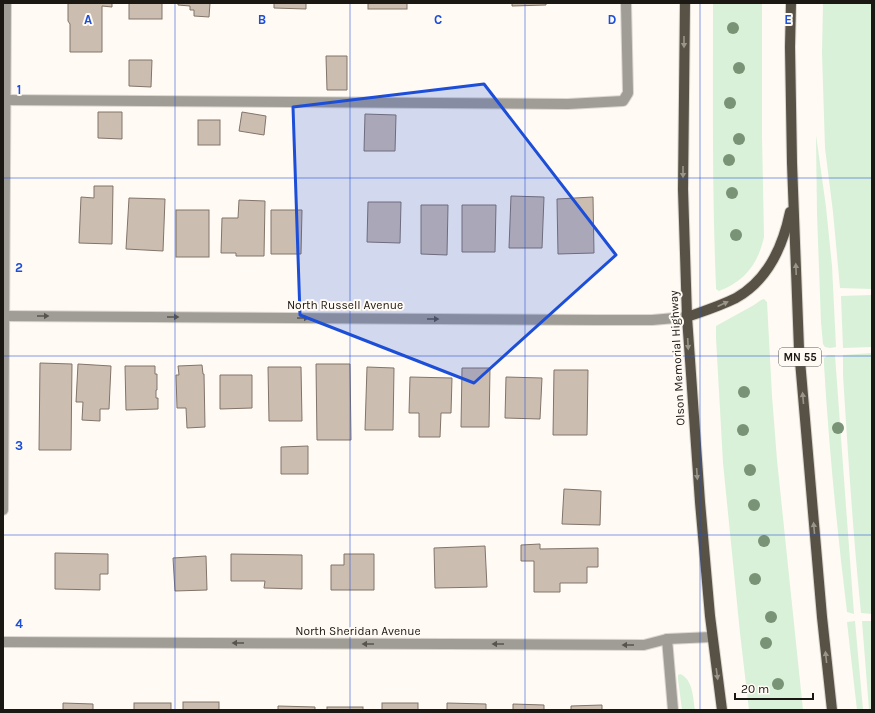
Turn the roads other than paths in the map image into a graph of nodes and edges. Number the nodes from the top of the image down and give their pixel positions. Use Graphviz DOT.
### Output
graph roads {
  1 [pos="6,3"];
  2 [pos="626,3"];
  3 [pos="685,3"];
  4 [pos="791,3"];
  5 [pos="4,100"];
  6 [pos="793,198"];
  7 [pos="4,316"];
  8 [pos="687,317"];
  9 [pos="3,510"];
  10 [pos="712,637"];
  11 [pos="667,639"];
  12 [pos="3,642"];
  13 [pos="673,710"];
  14 [pos="722,710"];
  15 [pos="832,710"];
  1 -- 5 [label="street"];
  2 -- 5 [label="street"];
  3 -- 8 [label="main road, Olson Memorial Highway, one-way"];
  4 -- 6 [label="main road, MN 55"];
  5 -- 7 [label="street"];
  8 -- 6 [label="main road, one-way"];
  15 -- 6 [label="main road, MN 55, one-way"];
  7 -- 8 [label="street, North Russell Avenue, one-way"];
  7 -- 9 [label="street"];
  8 -- 10 [label="main road, Olson Memorial Highway, one-way"];
  10 -- 11 [label="street, North Sheridan Avenue"];
  10 -- 14 [label="main road, Olson Memorial Highway, one-way"];
  11 -- 12 [label="street, North Sheridan Avenue, one-way"];
  11 -- 13 [label="street"];
}
